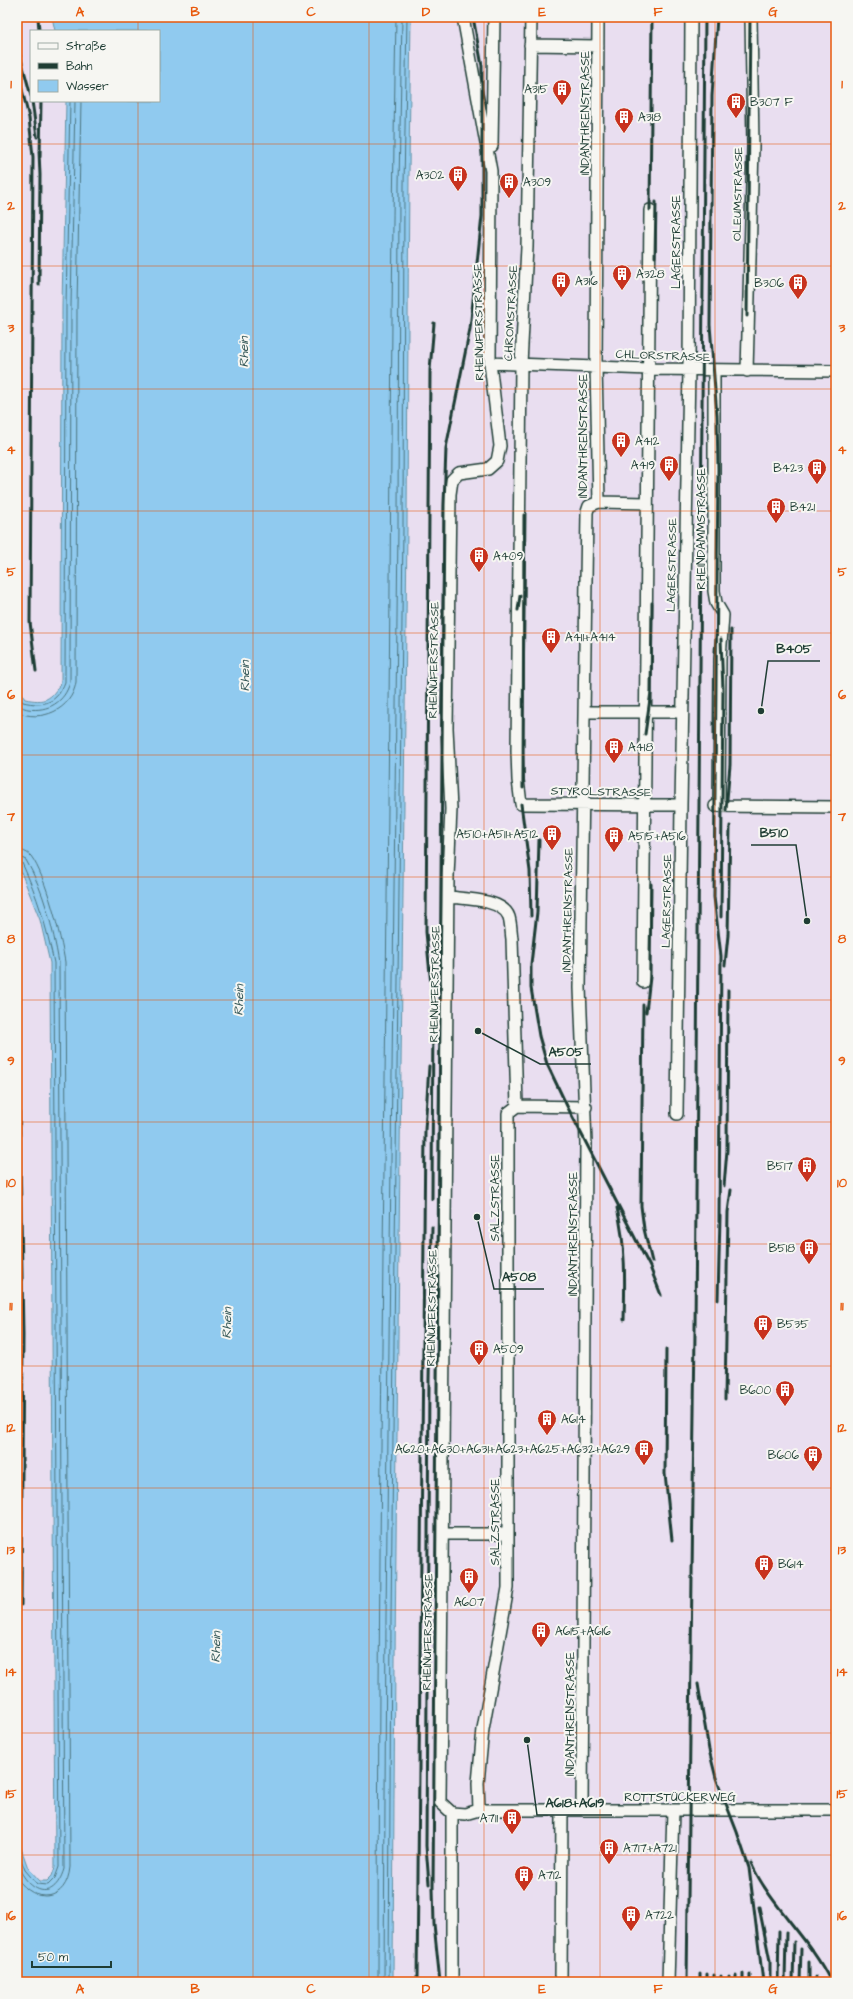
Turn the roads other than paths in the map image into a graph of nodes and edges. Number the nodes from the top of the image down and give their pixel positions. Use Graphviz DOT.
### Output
graph roads {
  1 [pos="463,17"];
  2 [pos="494,17"];
  3 [pos="531,17"];
  4 [pos="598,17"];
  5 [pos="691,17"];
  6 [pos="751,17"];
  7 [pos="530,45"];
  8 [pos="598,46"];
  9 [pos="492,171"];
  10 [pos="650,210"];
  11 [pos="490,363"];
  12 [pos="520,364"];
  13 [pos="596,367"];
  14 [pos="648,369"];
  15 [pos="689,370"];
  16 [pos="714,370"];
  17 [pos="747,371"];
  18 [pos="836,371"];
  19 [pos="599,502"];
  20 [pos="647,503"];
  21 [pos="584,712"];
  22 [pos="646,712"];
  23 [pos="682,712"];
  24 [pos="521,804"];
  25 [pos="583,804"];
  26 [pos="645,805"];
  27 [pos="680,806"];
  28 [pos="836,806"];
  29 [pos="449,897"];
  30 [pos="643,982"];
  31 [pos="517,1106"];
  32 [pos="586,1107"];
  33 [pos="677,1114"];
  34 [pos="442,1534"];
  35 [pos="508,1534"];
  36 [pos="479,1810"];
  37 [pos="562,1810"];
  38 [pos="582,1810"];
  39 [pos="673,1810"];
  40 [pos="836,1810"];
  41 [pos="452,1813"];
  42 [pos="452,1982"];
  43 [pos="561,1982"];
  44 [pos="668,1982"];
  1 -- 9 [label="street, RHEINUFERSTRASSE"];
  2 -- 9 [label="street"];
  3 -- 7 [label="street, CHROMSTRASSE"];
  4 -- 8 [label="street, INDANTHRENSTRASSE"];
  5 -- 15 [label="street, LAGERSTRASSE"];
  6 -- 17 [label="street, OLEUMSTRASSE"];
  7 -- 8 [label="street"];
  7 -- 12 [label="street, CHROMSTRASSE"];
  8 -- 13 [label="street, INDANTHRENSTRASSE"];
  9 -- 11 [label="street, RHEINUFERSTRASSE"];
  10 -- 14 [label="street"];
  11 -- 12 [label="street, CHLORSTRASSE"];
  11 -- 29 [label="street, RHEINUFERSTRASSE"];
  12 -- 13 [label="street, CHLORSTRASSE"];
  12 -- 24 [label="street, CHROMSTRASSE"];
  13 -- 14 [label="street, CHLORSTRASSE"];
  13 -- 19 [label="street, INDANTHRENSTRASSE"];
  14 -- 15 [label="street, CHLORSTRASSE"];
  14 -- 20 [label="street"];
  15 -- 16 [label="street, CHLORSTRASSE"];
  15 -- 23 [label="street, LAGERSTRASSE"];
  16 -- 17 [label="street, CHLORSTRASSE"];
  16 -- 28 [label="street, RHEINDAMMSTRASSE"];
  17 -- 18 [label="street, CHLORSTRASSE"];
  19 -- 20 [label="street"];
  19 -- 21 [label="street, INDANTHRENSTRASSE"];
  20 -- 22 [label="street"];
  21 -- 22 [label="street"];
  21 -- 25 [label="street, INDANTHRENSTRASSE"];
  22 -- 23 [label="street"];
  22 -- 26 [label="street"];
  23 -- 27 [label="street, LAGERSTRASSE"];
  24 -- 25 [label="street, STYROLSTRASSE"];
  25 -- 26 [label="street, STYROLSTRASSE"];
  25 -- 32 [label="street, INDANTHRENSTRASSE"];
  26 -- 27 [label="street, STYROLSTRASSE"];
  26 -- 30 [label="street"];
  27 -- 33 [label="street, LAGERSTRASSE"];
  29 -- 31 [label="street"];
  29 -- 34 [label="street, RHEINUFERSTRASSE"];
  31 -- 32 [label="street"];
  31 -- 35 [label="street, SALZSTRASSE"];
  32 -- 38 [label="street, INDANTHRENSTRASSE"];
  34 -- 35 [label="street"];
  34 -- 41 [label="street, RHEINUFERSTRASSE"];
  35 -- 36 [label="street, SALZSTRASSE"];
  36 -- 37 [label="street, ROTTSTÜCKERWEG"];
  36 -- 41 [label="street, ROTTSTÜCKERWEG"];
  37 -- 38 [label="street, ROTTSTÜCKERWEG"];
  37 -- 43 [label="street"];
  38 -- 39 [label="street, ROTTSTÜCKERWEG"];
  39 -- 40 [label="street, ROTTSTÜCKERWEG"];
  39 -- 44 [label="street"];
  41 -- 42 [label="street"];
}
